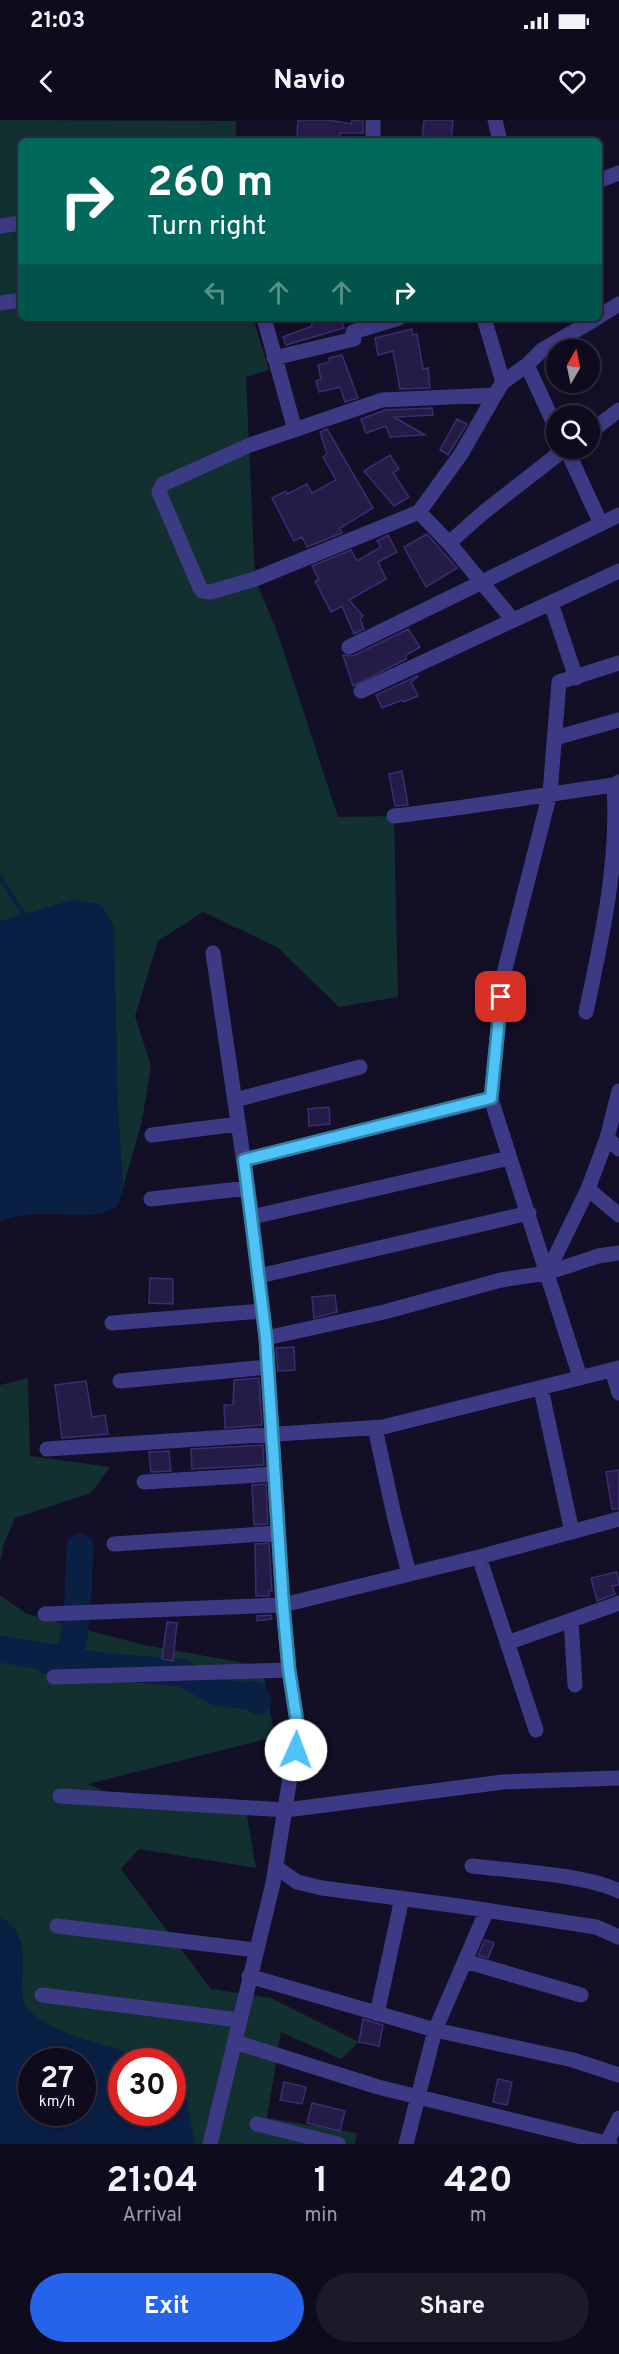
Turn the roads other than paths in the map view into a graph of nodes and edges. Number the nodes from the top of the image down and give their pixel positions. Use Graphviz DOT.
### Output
graph roads {
  1 [pos="373,120"];
  2 [pos="495,120"];
  3 [pos="373,138"];
  4 [pos="499,138"];
  5 [pos="619,173"];
  6 [pos="602,179"];
  7 [pos="18,223"];
  8 [pos="0,226"];
  9 [pos="18,300"];
  10 [pos="0,303"];
  11 [pos="619,304"];
  12 [pos="602,315"];
  13 [pos="265,321"];
  14 [pos="389,321"];
  15 [pos="485,321"];
  16 [pos="569,321"];
  17 [pos="592,321"];
  18 [pos="574,333"];
  19 [pos="274,358"];
  20 [pos="527,365"];
  21 [pos="499,388"];
  22 [pos="546,406"];
  23 [pos="619,410"];
  24 [pos="600,424"];
  25 [pos="295,430"];
  26 [pos="553,459"];
  27 [pos="571,459"];
  28 [pos="419,512"];
  29 [pos="619,515"];
  30 [pos="601,524"];
  31 [pos="449,543"];
  32 [pos="619,571"];
  33 [pos="482,582"];
  34 [pos="551,603"];
  35 [pos="513,620"];
  36 [pos="349,647"];
  37 [pos="619,663"];
  38 [pos="576,678"];
  39 [pos="361,691"];
  40 [pos="619,720"];
  41 [pos="555,738"];
  42 [pos="616,784"];
  43 [pos="550,793"];
  44 [pos="394,816"];
  45 [pos="213,953"];
  46 [pos="586,1012"];
  47 [pos="360,1067"];
  48 [pos="619,1091"];
  49 [pos="491,1098"];
  50 [pos="235,1100"];
  51 [pos="238,1124"];
  52 [pos="152,1135"];
  53 [pos="607,1138"];
  54 [pos="619,1149"];
  55 [pos="509,1158"];
  56 [pos="244,1160"];
  57 [pos="248,1188"];
  58 [pos="588,1189"];
  59 [pos="151,1199"];
  60 [pos="529,1213"];
  61 [pos="619,1215"];
  62 [pos="252,1217"];
  63 [pos="619,1253"];
  64 [pos="547,1274"];
  65 [pos="259,1276"];
  66 [pos="263,1311"];
  67 [pos="112,1323"];
  68 [pos="266,1338"];
  69 [pos="268,1367"];
  70 [pos="616,1369"];
  71 [pos="580,1377"];
  72 [pos="120,1381"];
  73 [pos="541,1389"];
  74 [pos="619,1393"];
  75 [pos="375,1428"];
  76 [pos="272,1434"];
  77 [pos="47,1449"];
  78 [pos="275,1474"];
  79 [pos="144,1482"];
  80 [pos="619,1519"];
  81 [pos="572,1532"];
  82 [pos="278,1533"];
  83 [pos="114,1544"];
  84 [pos="479,1557"];
  85 [pos="409,1574"];
  86 [pos="619,1603"];
  87 [pos="283,1605"];
  88 [pos="45,1614"];
  89 [pos="571,1620"];
  90 [pos="507,1643"];
  91 [pos="289,1670"];
  92 [pos="54,1677"];
  93 [pos="575,1685"];
  94 [pos="536,1731"];
  95 [pos="619,1778"];
  96 [pos="60,1796"];
  97 [pos="286,1810"];
  98 [pos="472,1866"];
  99 [pos="276,1867"];
  100 [pos="619,1892"];
  101 [pos="402,1898"];
  102 [pos="488,1910"];
  103 [pos="57,1926"];
  104 [pos="619,1937"];
  105 [pos="256,1950"];
  106 [pos="465,1961"];
  107 [pos="249,1976"];
  108 [pos="42,1995"];
  109 [pos="581,1995"];
  110 [pos="377,2014"];
  111 [pos="239,2020"];
  112 [pos="435,2030"];
  113 [pos="235,2042"];
  114 [pos="619,2075"];
  115 [pos="417,2096"];
  116 [pos="619,2118"];
  117 [pos="257,2124"];
  118 [pos="210,2144"];
  119 [pos="338,2144"];
  120 [pos="406,2144"];
  121 [pos="609,2144"];
  1 -- 3 [label="street"];
  2 -- 4 [label="street"];
  5 -- 6 [label="street"];
  7 -- 8 [label="street"];
  9 -- 10 [label="street"];
  11 -- 12 [label="street"];
  13 -- 19 [label="street"];
  14 -- 19 [label="street"];
  15 -- 21 [label="street"];
  16 -- 18 [label="street"];
  17 -- 18 [label="street"];
  18 -- 20 [label="street"];
  19 -- 25 [label="street"];
  20 -- 21 [label="street"];
  20 -- 22 [label="street"];
  21 -- 25 [label="street"];
  21 -- 28 [label="street"];
  23 -- 24 [label="street"];
  25 -- 28 [label="street"];
  26 -- 31 [label="street"];
  27 -- 30 [label="street"];
  28 -- 31 [label="street"];
  29 -- 30 [label="street"];
  30 -- 33 [label="street"];
  31 -- 33 [label="street"];
  32 -- 34 [label="street"];
  33 -- 35 [label="street"];
  33 -- 36 [label="street"];
  34 -- 35 [label="street"];
  34 -- 38 [label="street"];
  35 -- 39 [label="street"];
  37 -- 38 [label="street"];
  38 -- 41 [label="street"];
  40 -- 41 [label="street"];
  41 -- 43 [label="street"];
  42 -- 43 [label="street"];
  42 -- 46 [label="street"];
  43 -- 44 [label="street"];
  43 -- 49 [label="street"];
  45 -- 50 [label="street"];
  47 -- 50 [label="street"];
  48 -- 53 [label="street"];
  49 -- 55 [label="street"];
  49 -- 56 [label="street"];
  50 -- 51 [label="street"];
  51 -- 52 [label="street"];
  51 -- 56 [label="street"];
  53 -- 54 [label="street"];
  53 -- 58 [label="street"];
  55 -- 60 [label="street"];
  55 -- 62 [label="street"];
  56 -- 57 [label="street"];
  57 -- 59 [label="street"];
  57 -- 62 [label="street"];
  58 -- 61 [label="street"];
  58 -- 64 [label="street"];
  60 -- 64 [label="street"];
  60 -- 65 [label="street"];
  62 -- 65 [label="street"];
  63 -- 64 [label="street"];
  64 -- 68 [label="street"];
  64 -- 71 [label="street"];
  65 -- 66 [label="street"];
  66 -- 67 [label="street"];
  66 -- 68 [label="street"];
  68 -- 69 [label="street"];
  69 -- 72 [label="street"];
  69 -- 76 [label="street"];
  70 -- 71 [label="street"];
  70 -- 74 [label="street"];
  71 -- 73 [label="street"];
  73 -- 75 [label="street"];
  73 -- 81 [label="street"];
  75 -- 76 [label="street"];
  75 -- 85 [label="street"];
  76 -- 77 [label="street"];
  76 -- 78 [label="street"];
  78 -- 79 [label="street"];
  78 -- 82 [label="street"];
  80 -- 81 [label="street"];
  81 -- 84 [label="street"];
  82 -- 83 [label="street"];
  82 -- 87 [label="street"];
  84 -- 85 [label="street"];
  84 -- 90 [label="street"];
  85 -- 87 [label="street"];
  86 -- 89 [label="street"];
  87 -- 88 [label="street"];
  87 -- 91 [label="street"];
  89 -- 90 [label="street"];
  89 -- 93 [label="street"];
  90 -- 94 [label="street"];
  91 -- 92 [label="street"];
  91 -- 97 [label="street"];
  95 -- 97 [label="street"];
  96 -- 97 [label="street"];
  97 -- 99 [label="street"];
  98 -- 100 [label="street"];
  99 -- 101 [label="street"];
  99 -- 105 [label="street"];
  101 -- 102 [label="street"];
  101 -- 110 [label="street"];
  102 -- 104 [label="street"];
  102 -- 106 [label="street"];
  103 -- 105 [label="street"];
  105 -- 107 [label="street"];
  106 -- 109 [label="street"];
  106 -- 112 [label="street"];
  107 -- 110 [label="street"];
  107 -- 111 [label="street"];
  108 -- 111 [label="street"];
  110 -- 112 [label="street"];
  111 -- 113 [label="street"];
  112 -- 114 [label="street"];
  112 -- 115 [label="street"];
  113 -- 115 [label="street"];
  113 -- 118 [label="street"];
  115 -- 120 [label="street"];
  115 -- 121 [label="street"];
  116 -- 121 [label="street"];
  117 -- 119 [label="street"];
}
